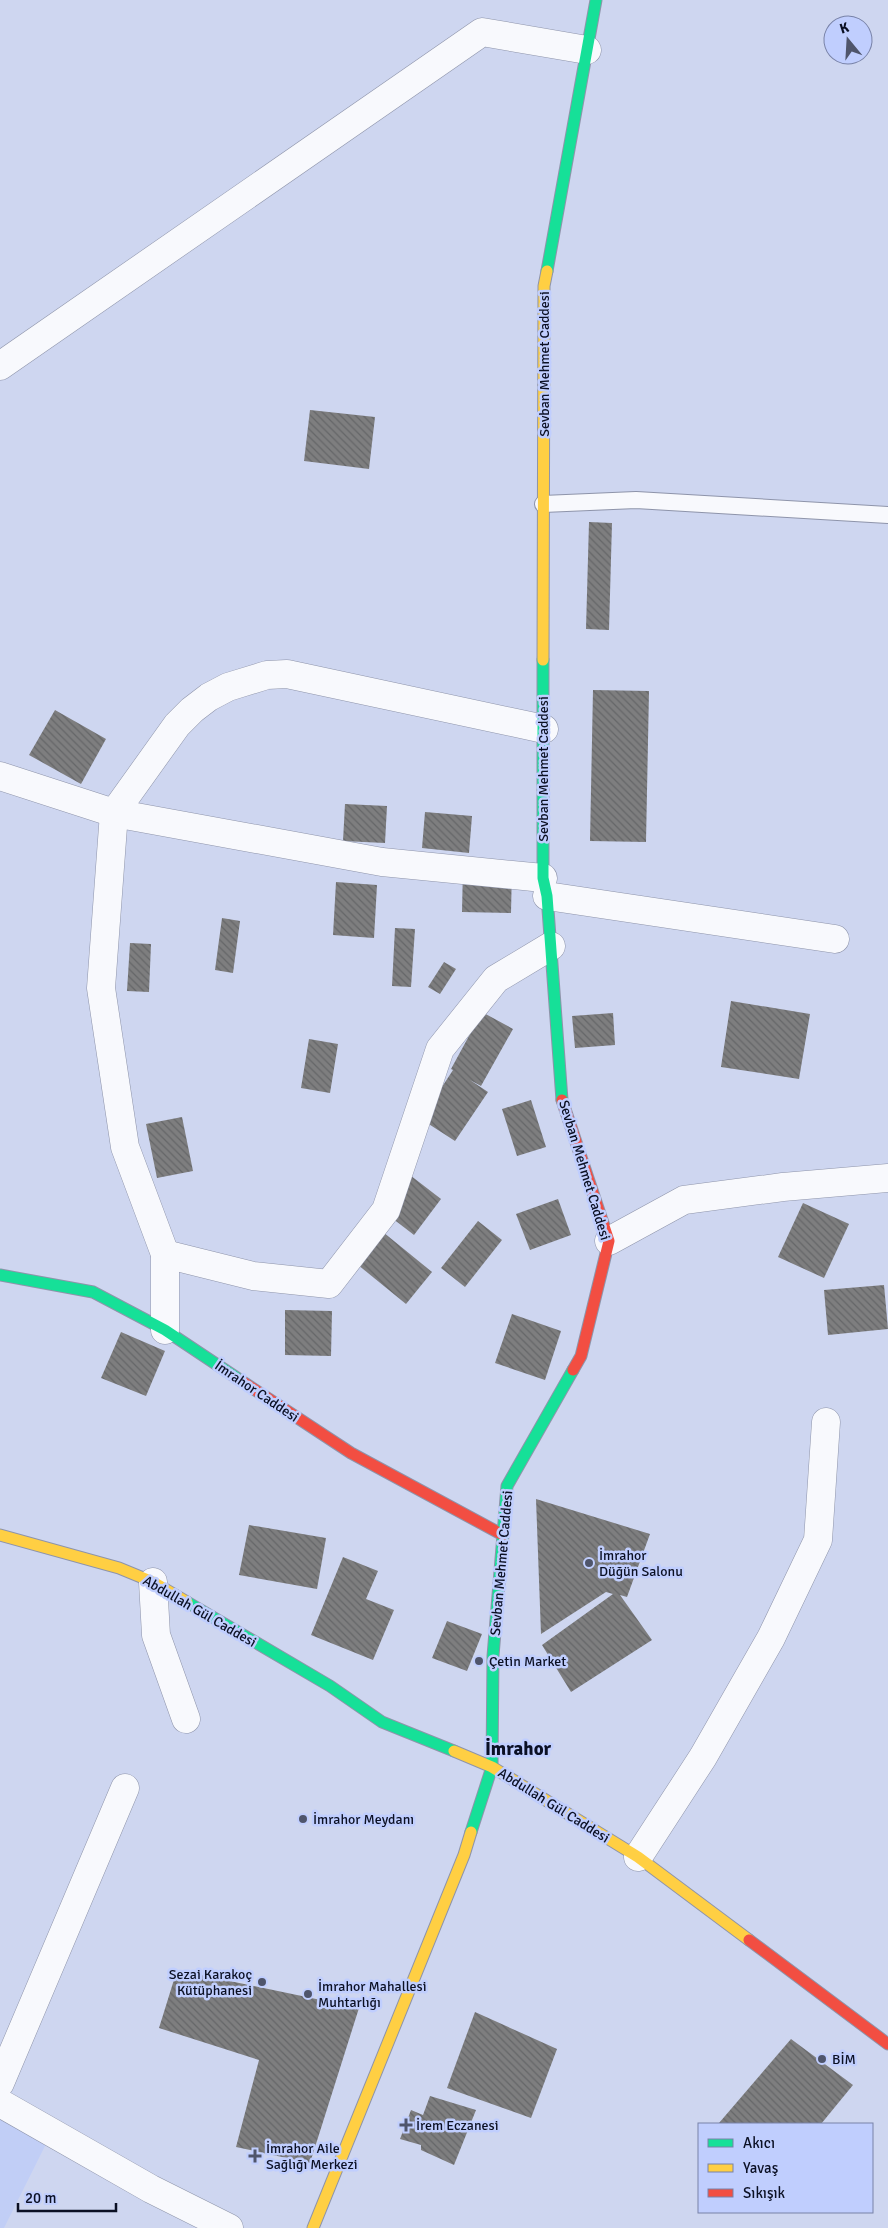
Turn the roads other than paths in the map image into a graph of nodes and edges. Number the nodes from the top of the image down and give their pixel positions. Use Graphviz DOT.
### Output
graph roads {
  1 [pos="596,0"];
  2 [pos="587,50"];
  3 [pos="0,366"];
  4 [pos="543,504"];
  5 [pos="888,515"];
  6 [pos="544,729"];
  7 [pos="0,776"];
  8 [pos="114,813"];
  9 [pos="546,887"];
  10 [pos="836,939"];
  11 [pos="551,946"];
  12 [pos="888,1178"];
  13 [pos="608,1241"];
  14 [pos="165,1254"];
  15 [pos="0,1275"];
  16 [pos="165,1330"];
  17 [pos="826,1422"];
  18 [pos="0,1535"];
  19 [pos="504,1535"];
  20 [pos="153,1582"];
  21 [pos="186,1719"];
  22 [pos="492,1767"];
  23 [pos="125,1788"];
  24 [pos="638,1856"];
  25 [pos="888,2044"];
  26 [pos="0,2083"];
  27 [pos="0,2103"];
  28 [pos="229,2228"];
  29 [pos="313,2228"];
  1 -- 2 [label="main road, Sevban Mehmet Caddesi"];
  2 -- 3 [label="street"];
  2 -- 4 [label="main road, Sevban Mehmet Caddesi"];
  4 -- 5 [label="lane"];
  4 -- 6 [label="main road, Sevban Mehmet Caddesi"];
  6 -- 8 [label="street"];
  6 -- 9 [label="main road, Sevban Mehmet Caddesi"];
  7 -- 8 [label="street"];
  8 -- 9 [label="street"];
  8 -- 14 [label="street"];
  9 -- 10 [label="street"];
  9 -- 11 [label="main road, Sevban Mehmet Caddesi"];
  11 -- 13 [label="main road, Sevban Mehmet Caddesi"];
  11 -- 14 [label="street"];
  12 -- 13 [label="street"];
  13 -- 19 [label="main road, Sevban Mehmet Caddesi"];
  14 -- 16 [label="street"];
  15 -- 16 [label="main road, İmrahor Caddesi"];
  16 -- 19 [label="main road, İmrahor Caddesi"];
  17 -- 24 [label="street"];
  18 -- 20 [label="main road, Abdullah Gül Caddesi"];
  19 -- 22 [label="main road, Sevban Mehmet Caddesi"];
  20 -- 21 [label="street"];
  20 -- 22 [label="main road, Abdullah Gül Caddesi"];
  22 -- 24 [label="main road, Abdullah Gül Caddesi"];
  22 -- 29 [label="main road, Sevban Mehmet Caddesi"];
  23 -- 26 [label="street"];
  24 -- 25 [label="main road, Abdullah Gül Caddesi"];
  27 -- 28 [label="street"];
}
